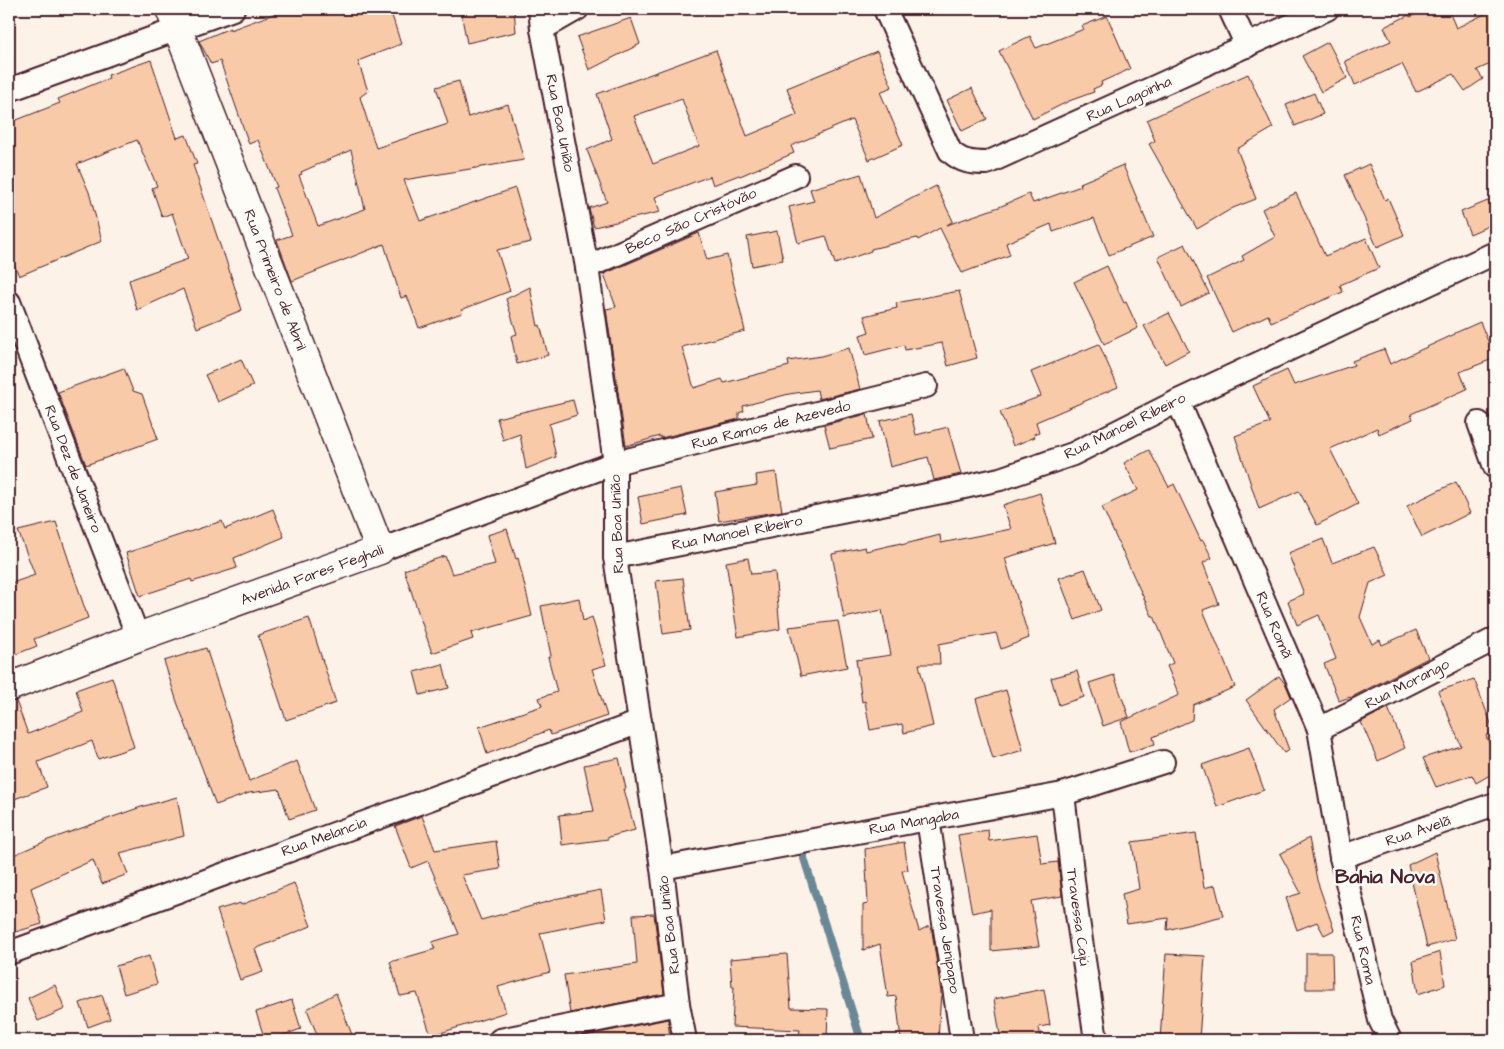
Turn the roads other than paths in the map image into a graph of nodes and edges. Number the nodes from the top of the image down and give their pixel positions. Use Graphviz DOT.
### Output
graph roads {
  1 [pos="233,9"];
  2 [pos="577,9"];
  3 [pos="885,9"];
  4 [pos="1230,9"];
  5 [pos="1327,9"];
  6 [pos="174,19"];
  7 [pos="541,19"];
  8 [pos="1247,46"];
  9 [pos="9,90"];
  10 [pos="796,176"];
  11 [pos="1495,253"];
  12 [pos="587,267"];
  13 [pos="9,302"];
  14 [pos="926,386"];
  15 [pos="1178,401"];
  16 [pos="1479,424"];
  17 [pos="616,463"];
  18 [pos="1495,467"];
  19 [pos="380,550"];
  20 [pos="615,557"];
  21 [pos="138,637"];
  22 [pos="1495,638"];
  23 [pos="9,687"];
  24 [pos="640,722"];
  25 [pos="1319,729"];
  26 [pos="1163,762"];
  27 [pos="1063,794"];
  28 [pos="1495,804"];
  29 [pos="928,819"];
  30 [pos="1342,857"];
  31 [pos="662,868"];
  32 [pos="9,953"];
  33 [pos="678,1004"];
  34 [pos="500,1040"];
  35 [pos="685,1040"];
  36 [pos="962,1040"];
  37 [pos="1096,1040"];
  38 [pos="1390,1040"];
  1 -- 6 [label="street"];
  2 -- 7 [label="street"];
  3 -- 8 [label="street, Rua Lagoinha"];
  4 -- 8 [label="street"];
  5 -- 8 [label="street, Rua Lagoinha"];
  6 -- 9 [label="street"];
  6 -- 19 [label="street, Rua Primeiro de Abril"];
  7 -- 12 [label="street, Rua Boa União"];
  10 -- 12 [label="street, Beco São Cristóvão"];
  11 -- 15 [label="street, Rua Manoel Ribeiro"];
  12 -- 17 [label="street, Rua Boa União"];
  13 -- 21 [label="street, Rua Dez de Janeiro"];
  14 -- 17 [label="street, Rua Ramos de Azevedo"];
  15 -- 20 [label="street, Rua Manoel Ribeiro"];
  15 -- 25 [label="street, Rua Romã"];
  16 -- 18 [label="street"];
  17 -- 19 [label="street, Avenida Fares Feghali"];
  17 -- 20 [label="street, Rua Boa União"];
  19 -- 21 [label="street, Avenida Fares Feghali"];
  20 -- 24 [label="street, Rua Boa União"];
  21 -- 23 [label="street, Avenida Fares Feghali"];
  22 -- 25 [label="street, Rua Morango"];
  24 -- 31 [label="street, Rua Boa União"];
  24 -- 32 [label="street, Rua Melancia"];
  25 -- 30 [label="street, Rua Romã"];
  26 -- 27 [label="street, Rua Mangaba"];
  27 -- 29 [label="street, Rua Mangaba"];
  27 -- 37 [label="street, Travessa Cajú"];
  28 -- 30 [label="street, Rua Avelã"];
  29 -- 31 [label="street, Rua Mangaba"];
  29 -- 36 [label="street, Travessa Jenipapo"];
  30 -- 38 [label="street, Rua Roma"];
  31 -- 33 [label="street, Rua Boa União"];
  33 -- 34 [label="street"];
  33 -- 35 [label="street, Rua Boa União"];
}
